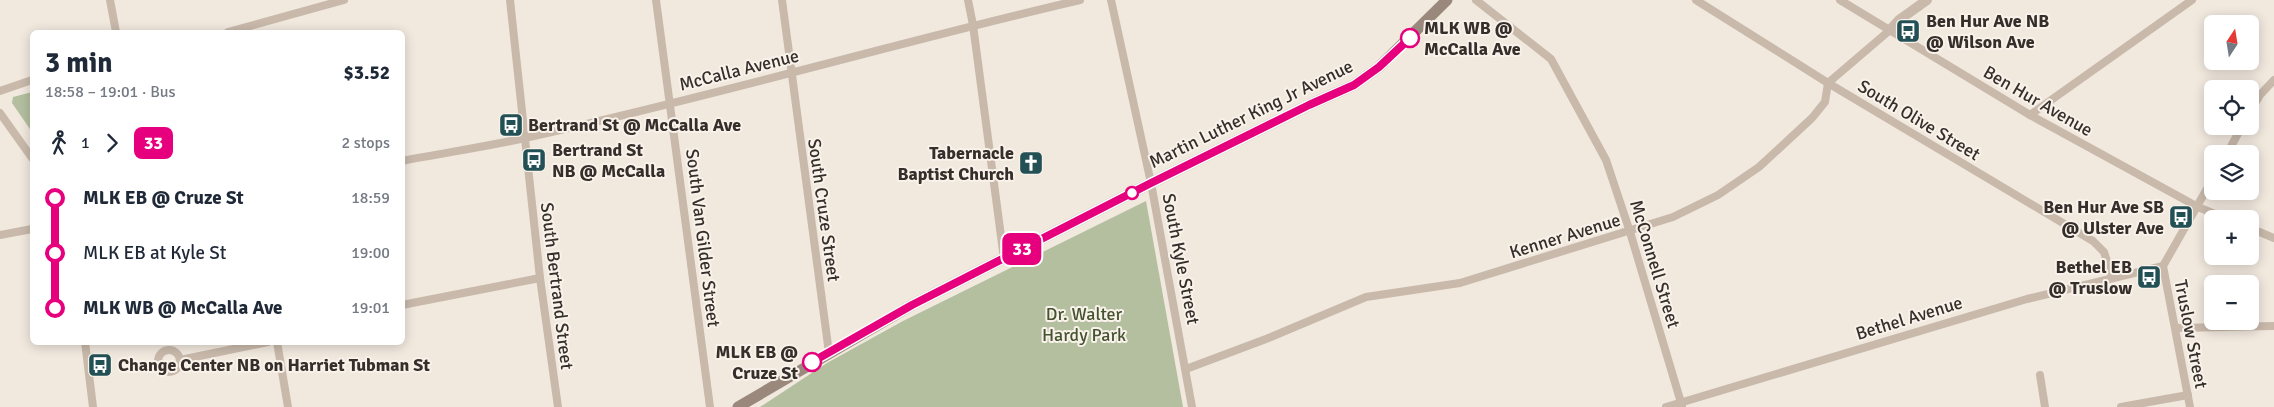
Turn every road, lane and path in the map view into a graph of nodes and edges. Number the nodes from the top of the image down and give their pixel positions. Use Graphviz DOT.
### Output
graph roads {
  1 [pos="110,0"];
  2 [pos="344,0"];
  3 [pos="510,0"];
  4 [pos="656,0"];
  5 [pos="782,0"];
  6 [pos="968,0"];
  7 [pos="1080,0"];
  8 [pos="1111,0"];
  9 [pos="1448,0"];
  10 [pos="1476,0"];
  11 [pos="1696,0"];
  12 [pos="1840,0"];
  13 [pos="1927,0"];
  14 [pos="2192,0"];
  15 [pos="973,25"];
  16 [pos="116,30"];
  17 [pos="235,30"];
  18 [pos="1890,30"];
  19 [pos="790,72"];
  20 [pos="2274,80"];
  21 [pos="30,81"];
  22 [pos="1828,83"];
  23 [pos="0,91"];
  24 [pos="2259,97"];
  25 [pos="671,102"];
  26 [pos="0,113"];
  27 [pos="2030,114"];
  28 [pos="524,138"];
  29 [pos="30,155"];
  30 [pos="405,160"];
  31 [pos="1151,183"];
  32 [pos="2204,195"];
  33 [pos="2198,207"];
  34 [pos="2205,210"];
  35 [pos="30,230"];
  36 [pos="1630,232"];
  37 [pos="2259,232"];
  38 [pos="0,235"];
  39 [pos="2274,238"];
  40 [pos="1004,259"];
  41 [pos="2163,266"];
  42 [pos="2112,277"];
  43 [pos="540,278"];
  44 [pos="405,304"];
  45 [pos="2274,326"];
  46 [pos="2176,328"];
  47 [pos="85,345"];
  48 [pos="253,345"];
  49 [pos="278,345"];
  50 [pos="828,353"];
  51 [pos="180,360"];
  52 [pos="1186,369"];
  53 [pos="2040,375"];
  54 [pos="2188,395"];
  55 [pos="1682,405"];
  56 [pos="93,407"];
  57 [pos="288,407"];
  58 [pos="558,407"];
  59 [pos="710,407"];
  60 [pos="738,407"];
  61 [pos="1192,407"];
  62 [pos="1666,407"];
  63 [pos="2045,407"];
  64 [pos="2121,407"];
  65 [pos="2190,407"];
  1 -- 16 [label="street"];
  2 -- 17 [label="street"];
  3 -- 28 [label="street, South Bertrand Street"];
  4 -- 25 [label="street, South Van Gilder Street"];
  5 -- 19 [label="street, South Cruze Street"];
  6 -- 15 [label="street"];
  7 -- 15 [label="street, McCalla Avenue"];
  8 -- 31 [label="street, South Kyle Street"];
  9 -- 31 [label="main road, Martin Luther King Jr Avenue"];
  10 -- 36 [label="street, McConnell Street"];
  11 -- 22 [label="street, South Olive Street"];
  12 -- 18 [label="street, Ben Hur Avenue"];
  13 -- 18 [label="street"];
  14 -- 27 [label="street"];
  15 -- 19 [label="street, McCalla Avenue"];
  15 -- 40 [label="street"];
  18 -- 22 [label="street"];
  18 -- 27 [label="street, Ben Hur Avenue"];
  19 -- 25 [label="street, McCalla Avenue"];
  19 -- 50 [label="street, South Cruze Street"];
  20 -- 24 [label="street"];
  21 -- 23 [label="street"];
  22 -- 36 [label="street, Kenner Avenue"];
  22 -- 42 [label="street, South Olive Street"];
  25 -- 28 [label="street, McCalla Avenue"];
  25 -- 59 [label="street, South Van Gilder Street"];
  26 -- 29 [label="street"];
  27 -- 33 [label="street, Ben Hur Avenue"];
  28 -- 30 [label="street, McCalla Avenue"];
  28 -- 43 [label="street, South Bertrand Street"];
  31 -- 40 [label="main road, Martin Luther King Jr Avenue"];
  31 -- 52 [label="street, South Kyle Street"];
  32 -- 33 [label="street"];
  33 -- 34 [label="street, Ben Hur Avenue"];
  33 -- 41 [label="street"];
  35 -- 38 [label="street"];
  36 -- 52 [label="street, Kenner Avenue"];
  36 -- 55 [label="street, McConnell Street"];
  37 -- 39 [label="street"];
  40 -- 50 [label="main road, Martin Luther King Jr Avenue"];
  41 -- 42 [label="street, Bethel Avenue"];
  41 -- 46 [label="street, Truslow Street"];
  42 -- 55 [label="street, Bethel Avenue"];
  43 -- 44 [label="street"];
  43 -- 58 [label="street, South Bertrand Street"];
  45 -- 46 [label="street"];
  46 -- 54 [label="street, Truslow Street"];
  47 -- 56 [label="street"];
  48 -- 51 [label="street"];
  49 -- 57 [label="street"];
  50 -- 60 [label="main road, Martin Luther King Jr Avenue"];
  52 -- 61 [label="street, South Kyle Street"];
  53 -- 63 [label="street"];
  54 -- 64 [label="street"];
  54 -- 65 [label="street, Truslow Street"];
  55 -- 62 [label="street, Bethel Avenue"];
}
